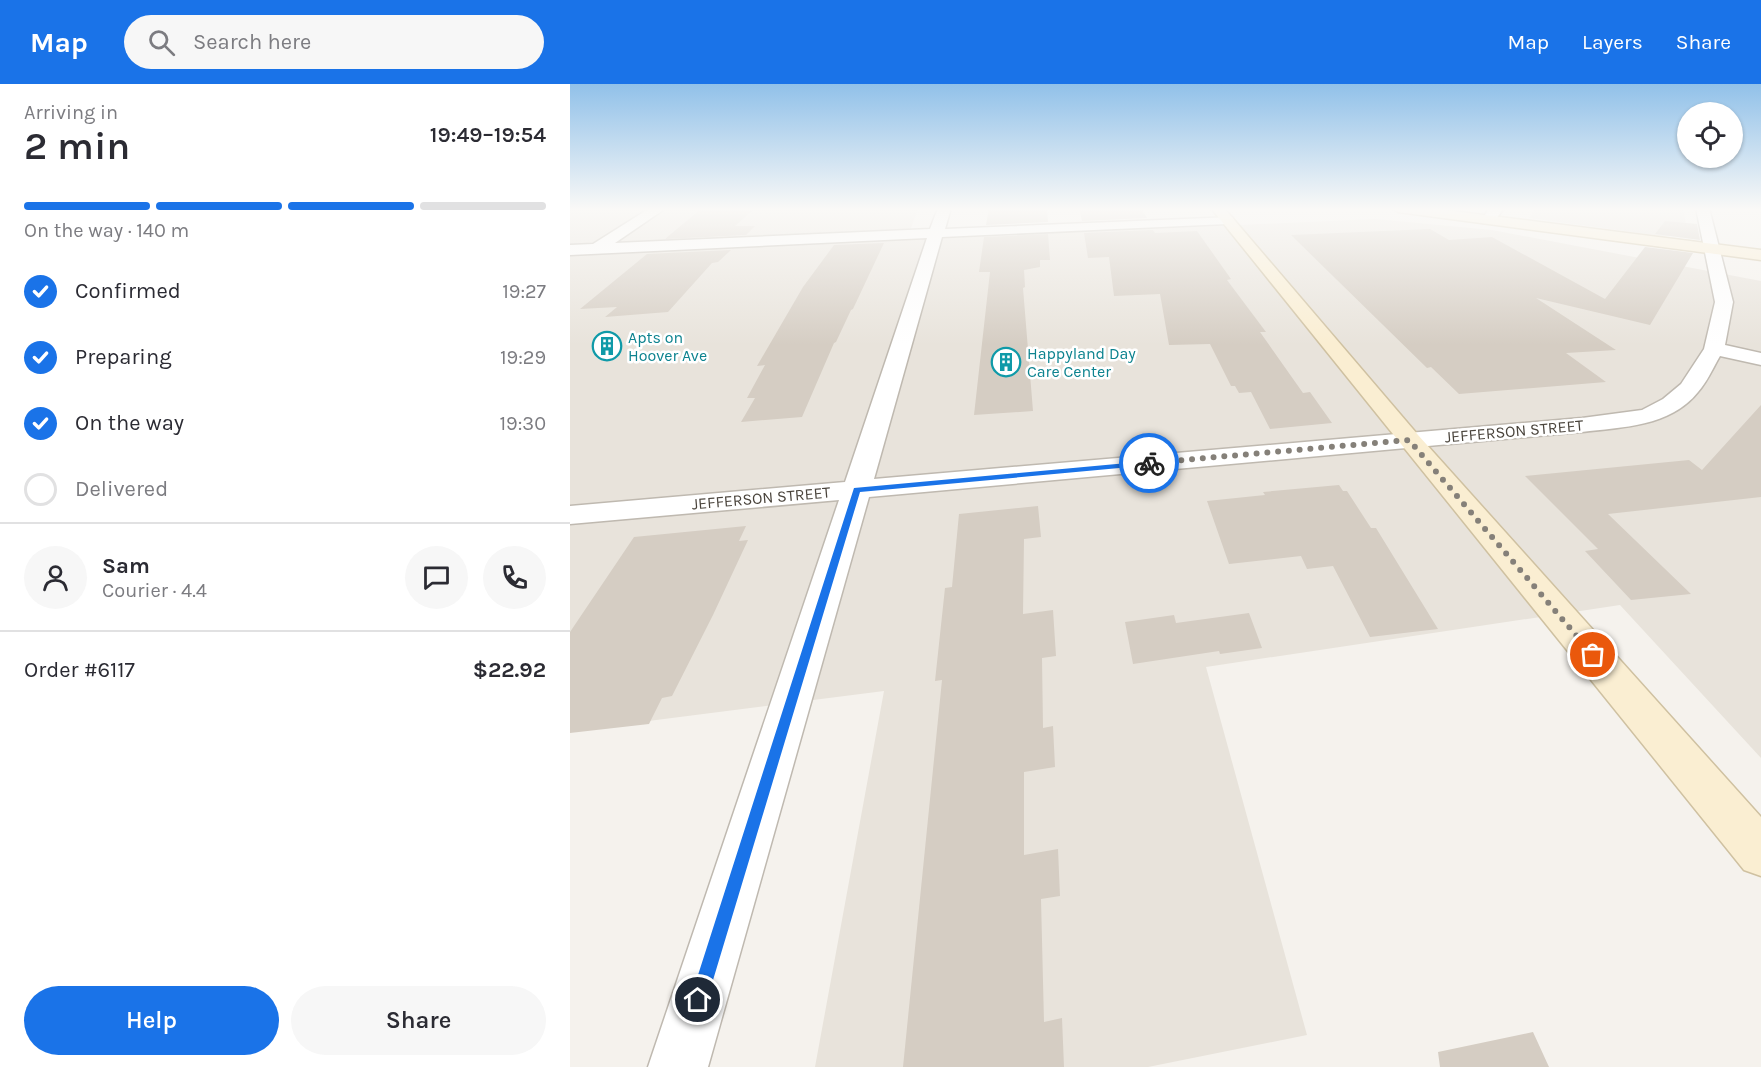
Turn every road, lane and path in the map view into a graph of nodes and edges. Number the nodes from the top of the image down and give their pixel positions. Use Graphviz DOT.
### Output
graph roads {
  1 [pos="590,254"];
  2 [pos="930,254"];
  3 [pos="1255,254"];
  4 [pos="1712,254"];
  5 [pos="570,267"];
  6 [pos="1714,349"];
  7 [pos="1761,359"];
  8 [pos="1409,440"];
  9 [pos="857,490"];
  10 [pos="570,514"];
  11 [pos="1761,853"];
  12 [pos="678,1067"];
  1 -- 5 [label="street"];
  2 -- 9 [label="street"];
  3 -- 8 [label="main road"];
  4 -- 6 [label="street, JEFFERSON STREET"];
  6 -- 7 [label="street"];
  6 -- 8 [label="street, JEFFERSON STREET"];
  8 -- 9 [label="street, JEFFERSON STREET"];
  8 -- 11 [label="main road"];
  9 -- 10 [label="street, JEFFERSON STREET"];
  9 -- 12 [label="street"];
}
